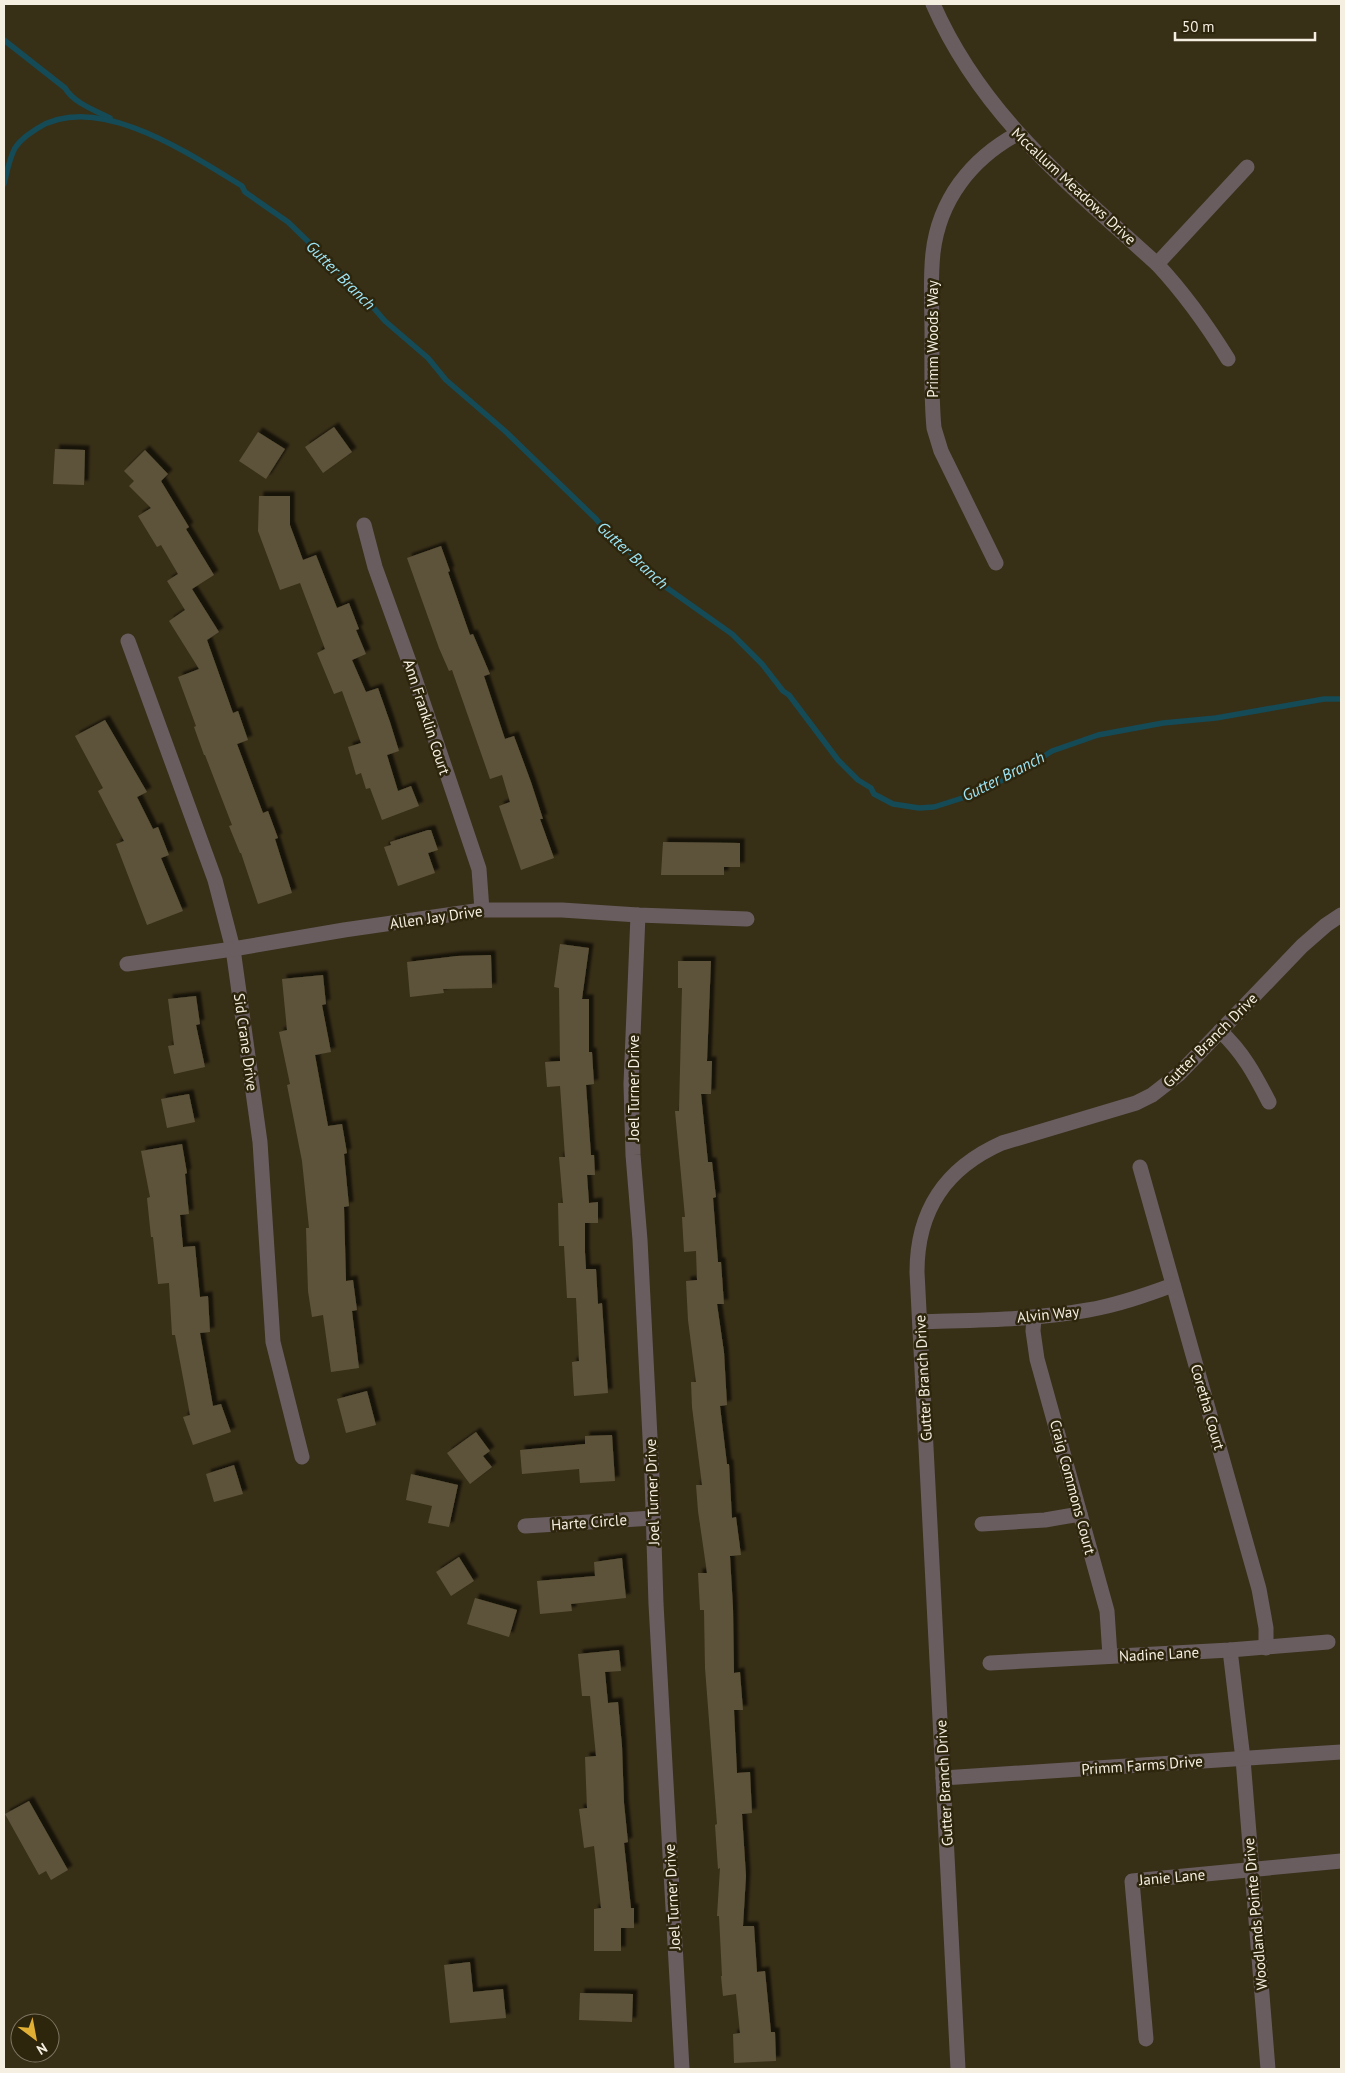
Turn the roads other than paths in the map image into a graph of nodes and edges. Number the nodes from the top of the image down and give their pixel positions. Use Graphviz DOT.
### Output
graph roads {
  1 [pos="932,4"];
  2 [pos="1017,134"];
  3 [pos="1247,167"];
  4 [pos="1157,264"];
  5 [pos="1228,359"];
  6 [pos="364,525"];
  7 [pos="996,563"];
  8 [pos="128,641"];
  9 [pos="482,910"];
  10 [pos="638,915"];
  11 [pos="1340,917"];
  12 [pos="747,919"];
  13 [pos="233,950"];
  14 [pos="127,964"];
  15 [pos="1220,1031"];
  16 [pos="1269,1102"];
  17 [pos="1140,1167"];
  18 [pos="1173,1285"];
  19 [pos="1034,1317"];
  20 [pos="920,1322"];
  21 [pos="302,1457"];
  22 [pos="1080,1514"];
  23 [pos="652,1518"];
  24 [pos="982,1524"];
  25 [pos="525,1526"];
  26 [pos="1328,1642"];
  27 [pos="1266,1648"];
  28 [pos="1230,1650"];
  29 [pos="1110,1656"];
  30 [pos="990,1663"];
  31 [pos="1341,1752"];
  32 [pos="1243,1759"];
  33 [pos="943,1778"];
  34 [pos="1341,1861"];
  35 [pos="1252,1870"];
  36 [pos="1146,2039"];
  37 [pos="682,2069"];
  38 [pos="958,2069"];
  39 [pos="1268,2069"];
  1 -- 2 [label="street, Mccallum Meadows Drive"];
  2 -- 4 [label="street, Mccallum Meadows Drive"];
  2 -- 7 [label="street, Primm Woods Way"];
  3 -- 4 [label="street"];
  4 -- 5 [label="street, Mccallum Meadows Drive"];
  6 -- 9 [label="street, Ann Franklin Court"];
  8 -- 13 [label="street, Sid Crane Drive"];
  9 -- 10 [label="street, Allen Jay Drive"];
  9 -- 13 [label="street, Allen Jay Drive"];
  10 -- 12 [label="street, Allen Jay Drive"];
  10 -- 23 [label="street, Joel Turner Drive"];
  11 -- 15 [label="street, Gutter Branch Drive"];
  13 -- 14 [label="street, Allen Jay Drive"];
  13 -- 21 [label="street, Sid Crane Drive"];
  15 -- 16 [label="street"];
  15 -- 20 [label="street, Gutter Branch Drive"];
  17 -- 18 [label="street, Coretha Court"];
  18 -- 19 [label="street, Alvin Way"];
  18 -- 27 [label="street, Coretha Court"];
  19 -- 20 [label="street, Alvin Way"];
  19 -- 22 [label="street, Craig Commons Court"];
  20 -- 33 [label="street, Gutter Branch Drive"];
  22 -- 24 [label="street"];
  22 -- 29 [label="street, Craig Commons Court"];
  23 -- 25 [label="street, Harte Circle"];
  23 -- 37 [label="street, Joel Turner Drive"];
  26 -- 27 [label="street, Nadine Lane"];
  27 -- 28 [label="street, Nadine Lane"];
  28 -- 29 [label="street, Nadine Lane"];
  28 -- 32 [label="street, Woodlands Pointe Drive"];
  29 -- 30 [label="street, Nadine Lane"];
  31 -- 32 [label="street, Primm Farms Drive"];
  32 -- 33 [label="street, Primm Farms Drive"];
  32 -- 35 [label="street, Woodlands Pointe Drive"];
  33 -- 38 [label="street, Gutter Branch Drive"];
  34 -- 35 [label="street, Janie Lane"];
  35 -- 36 [label="street, Janie Lane"];
  35 -- 39 [label="street, Woodlands Pointe Drive"];
}
